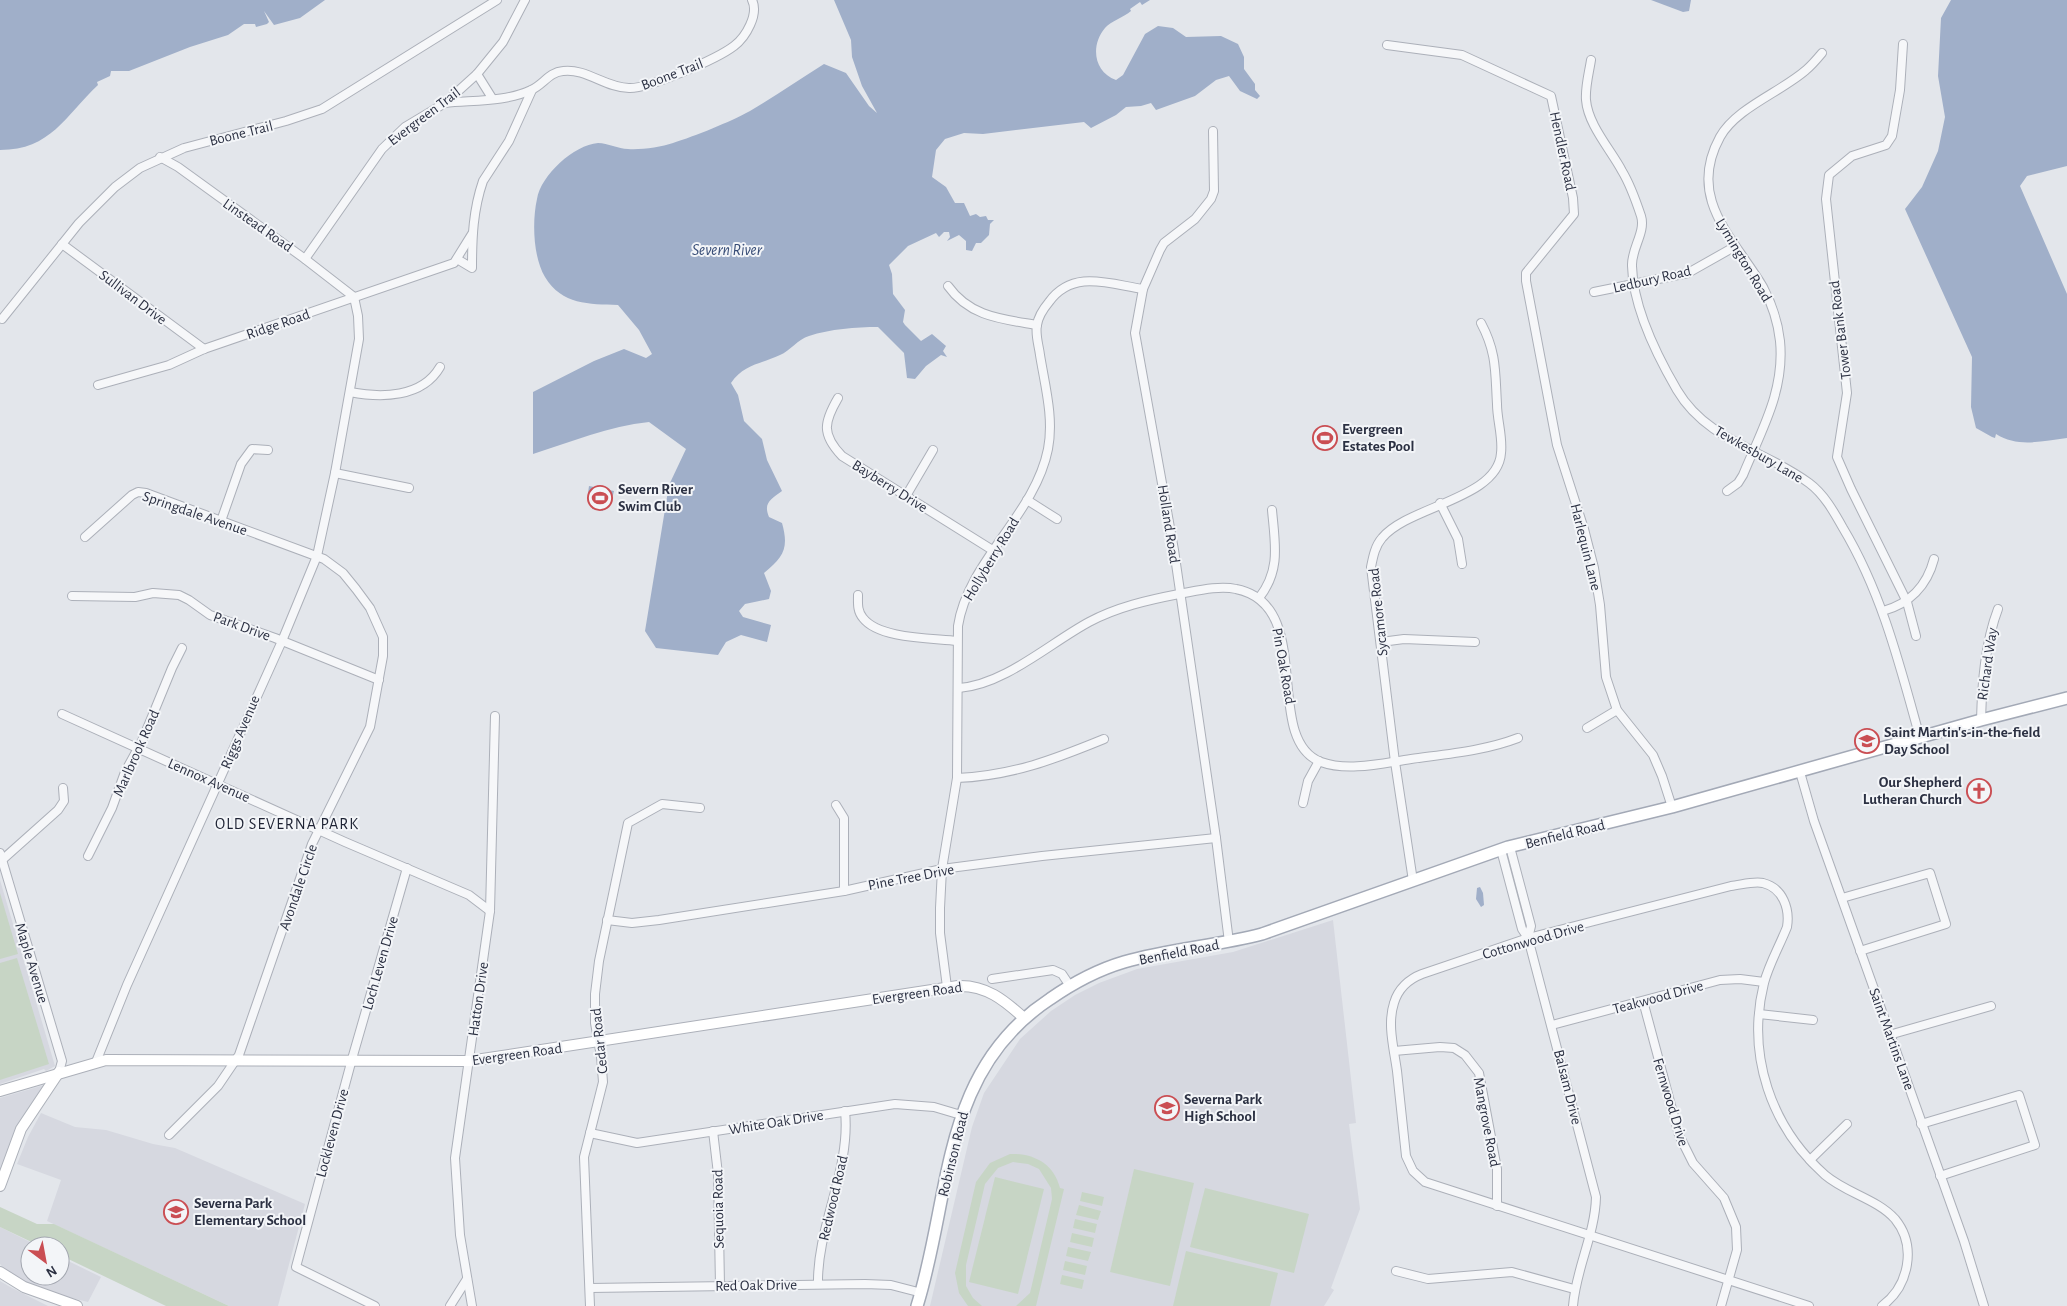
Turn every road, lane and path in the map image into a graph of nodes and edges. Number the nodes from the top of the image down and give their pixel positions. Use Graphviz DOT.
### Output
graph roads {
  1 [pos="497,0"];
  2 [pos="525,0"];
  3 [pos="752,0"];
  4 [pos="1903,44"];
  5 [pos="1387,45"];
  6 [pos="1822,53"];
  7 [pos="1591,60"];
  8 [pos="476,74"];
  9 [pos="532,90"];
  10 [pos="512,95"];
  11 [pos="492,98"];
  12 [pos="445,103"];
  13 [pos="525,107"];
  14 [pos="1214,131"];
  15 [pos="160,157"];
  16 [pos="472,234"];
  17 [pos="62,244"];
  18 [pos="1734,247"];
  19 [pos="305,258"];
  20 [pos="457,259"];
  21 [pos="1526,273"];
  22 [pos="1634,285"];
  23 [pos="948,286"];
  24 [pos="1143,290"];
  25 [pos="1594,292"];
  26 [pos="354,297"];
  27 [pos="2,319"];
  28 [pos="1481,323"];
  29 [pos="1037,325"];
  30 [pos="204,349"];
  31 [pos="440,367"];
  32 [pos="98,385"];
  33 [pos="350,392"];
  34 [pos="838,398"];
  35 [pos="268,450"];
  36 [pos="933,450"];
  37 [pos="1752,452"];
  38 [pos="336,473"];
  39 [pos="409,488"];
  40 [pos="1727,491"];
  41 [pos="906,496"];
  42 [pos="1027,500"];
  43 [pos="1440,504"];
  44 [pos="1272,510"];
  45 [pos="1057,519"];
  46 [pos="220,521"];
  47 [pos="85,537"];
  48 [pos="994,550"];
  49 [pos="317,556"];
  50 [pos="1934,560"];
  51 [pos="1462,564"];
  52 [pos="1180,594"];
  53 [pos="858,595"];
  54 [pos="72,596"];
  55 [pos="1260,598"];
  56 [pos="1907,602"];
  57 [pos="1998,609"];
  58 [pos="1883,611"];
  59 [pos="1916,636"];
  60 [pos="282,641"];
  61 [pos="957,641"];
  62 [pos="1381,642"];
  63 [pos="1475,642"];
  64 [pos="182,648"];
  65 [pos="380,680"];
  66 [pos="959,688"];
  67 [pos="2067,698"];
  68 [pos="1617,710"];
  69 [pos="62,714"];
  70 [pos="495,716"];
  71 [pos="1981,720"];
  72 [pos="1588,728"];
  73 [pos="1518,738"];
  74 [pos="1920,738"];
  75 [pos="1104,739"];
  76 [pos="138,749"];
  77 [pos="1319,761"];
  78 [pos="1395,762"];
  79 [pos="1800,772"];
  80 [pos="957,778"];
  81 [pos="218,784"];
  82 [pos="63,788"];
  83 [pos="1304,803"];
  84 [pos="836,805"];
  85 [pos="700,808"];
  86 [pos="1672,808"];
  87 [pos="318,829"];
  88 [pos="1216,838"];
  89 [pos="1506,848"];
  90 [pos="88,856"];
  91 [pos="1,857"];
  92 [pos="407,868"];
  93 [pos="942,869"];
  94 [pos="3,878"];
  95 [pos="1413,881"];
  96 [pos="844,891"];
  97 [pos="1842,898"];
  98 [pos="490,910"];
  99 [pos="607,920"];
  100 [pos="1528,938"];
  101 [pos="1229,942"];
  102 [pos="1860,951"];
  103 [pos="992,979"];
  104 [pos="1764,982"];
  105 [pos="1070,986"];
  106 [pos="947,987"];
  107 [pos="1643,1001"];
  108 [pos="1991,1006"];
  109 [pos="1759,1014"];
  110 [pos="1024,1018"];
  111 [pos="1813,1020"];
  112 [pos="1552,1025"];
  113 [pos="1889,1035"];
  114 [pos="599,1043"];
  115 [pos="1394,1051"];
  116 [pos="352,1059"];
  117 [pos="236,1060"];
  118 [pos="469,1061"];
  119 [pos="96,1062"];
  120 [pos="59,1072"];
  121 [pos="0,1091"];
  122 [pos="845,1111"];
  123 [pos="961,1114"];
  124 [pos="1847,1124"];
  125 [pos="1921,1124"];
  126 [pos="713,1131"];
  127 [pos="590,1133"];
  128 [pos="169,1135"];
  129 [pos="1810,1160"];
  130 [pos="1940,1176"];
  131 [pos="0,1186"];
  132 [pos="1497,1206"];
  133 [pos="1590,1237"];
  134 [pos="1396,1271"];
  135 [pos="0,1272"];
  136 [pos="467,1279"];
  137 [pos="1728,1282"];
  138 [pos="818,1284"];
  139 [pos="720,1286"];
  140 [pos="590,1288"];
  141 [pos="1574,1289"];
  142 [pos="922,1293"];
  143 [pos="77,1306"];
  144 [pos="375,1306"];
  145 [pos="450,1306"];
  146 [pos="472,1306"];
  147 [pos="590,1306"];
  148 [pos="918,1306"];
  149 [pos="1573,1306"];
  150 [pos="1720,1306"];
  151 [pos="1809,1306"];
  152 [pos="1882,1306"];
  153 [pos="1984,1306"];
  1 -- 15 [label="street, Boone Trail"];
  2 -- 8 [label="street, Evergreen Trail"];
  3 -- 9 [label="street, Boone Trail"];
  4 -- 56 [label="street, Tower Bank Road"];
  5 -- 21 [label="street, Hendler Road"];
  6 -- 18 [label="street, Lymington Road"];
  7 -- 22 [label="street, Tewkesbury Lane"];
  8 -- 11 [label="street"];
  8 -- 12 [label="street, Evergreen Trail"];
  9 -- 10 [label="street, Boone Trail"];
  9 -- 13 [label="street"];
  10 -- 11 [label="street, Boone Trail"];
  10 -- 13 [label="street"];
  11 -- 12 [label="street, Boone Trail"];
  12 -- 19 [label="street, Evergreen Trail"];
  13 -- 16 [label="street"];
  14 -- 24 [label="street, Holland Road"];
  15 -- 17 [label="street, Boone Trail"];
  15 -- 19 [label="street, Linstead Road"];
  16 -- 20 [label="street"];
  16 -- 20 [label="street"];
  17 -- 27 [label="street, Boone Trail"];
  17 -- 30 [label="street, Sullivan Drive"];
  18 -- 22 [label="street, Ledbury Road"];
  18 -- 37 [label="street, Lymington Road"];
  19 -- 26 [label="street, Linstead Road"];
  20 -- 26 [label="street, Ridge Road"];
  21 -- 68 [label="street, Harlequin Lane"];
  22 -- 25 [label="street, Ledbury Road"];
  22 -- 37 [label="street, Tewkesbury Lane"];
  23 -- 29 [label="street"];
  24 -- 29 [label="street"];
  24 -- 52 [label="street, Holland Road"];
  26 -- 30 [label="street, Ridge Road"];
  26 -- 33 [label="street, Riggs Avenue"];
  28 -- 43 [label="street, Sycamore Road"];
  29 -- 42 [label="street, Hollyberry Road"];
  30 -- 32 [label="street, Ridge Road"];
  31 -- 33 [label="street"];
  33 -- 38 [label="street, Riggs Avenue"];
  34 -- 41 [label="street, Bayberry Drive"];
  35 -- 46 [label="street"];
  36 -- 41 [label="street"];
  37 -- 40 [label="street, Lymington Road"];
  37 -- 58 [label="street, Tewkesbury Lane"];
  38 -- 39 [label="street"];
  38 -- 49 [label="street, Riggs Avenue"];
  41 -- 48 [label="street, Bayberry Drive"];
  42 -- 45 [label="street"];
  42 -- 48 [label="street, Hollyberry Road"];
  43 -- 51 [label="street"];
  43 -- 62 [label="street, Sycamore Road"];
  44 -- 55 [label="street"];
  46 -- 47 [label="street, Springdale Avenue"];
  46 -- 49 [label="street, Springdale Avenue"];
  48 -- 61 [label="street, Hollyberry Road"];
  49 -- 60 [label="street, Riggs Avenue"];
  49 -- 65 [label="street, Avondale Circle"];
  50 -- 56 [label="street"];
  52 -- 55 [label="street"];
  52 -- 66 [label="street"];
  52 -- 88 [label="street, Holland Road"];
  53 -- 61 [label="street"];
  54 -- 60 [label="street, Park Drive"];
  55 -- 77 [label="street, Pin Oak Road"];
  56 -- 58 [label="street"];
  56 -- 59 [label="street, Tower Bank Road"];
  57 -- 71 [label="street, Richard Way"];
  58 -- 74 [label="street, Tewkesbury Lane"];
  60 -- 65 [label="street, Park Drive"];
  60 -- 81 [label="street, Riggs Avenue"];
  61 -- 66 [label="street, Hollyberry Road"];
  62 -- 63 [label="street"];
  62 -- 78 [label="street, Sycamore Road"];
  64 -- 76 [label="street, Marlbrook Road"];
  65 -- 87 [label="street, Avondale Circle"];
  66 -- 80 [label="street, Hollyberry Road"];
  67 -- 71 [label="main road, Benfield Road"];
  68 -- 72 [label="street"];
  68 -- 86 [label="street, Harlequin Lane"];
  69 -- 76 [label="street, Lennox Avenue"];
  70 -- 98 [label="street, Hatton Drive"];
  71 -- 74 [label="main road, Benfield Road"];
  73 -- 78 [label="street"];
  74 -- 79 [label="main road, Benfield Road"];
  75 -- 80 [label="street"];
  76 -- 81 [label="street, Lennox Avenue"];
  76 -- 90 [label="street, Marlbrook Road"];
  77 -- 78 [label="street"];
  77 -- 83 [label="street"];
  78 -- 95 [label="street, Sycamore Road"];
  79 -- 86 [label="main road, Benfield Road"];
  79 -- 97 [label="street, Saint Martins Lane"];
  80 -- 93 [label="street, Hollyberry Road"];
  81 -- 87 [label="street, Lennox Avenue"];
  81 -- 119 [label="street, Riggs Avenue"];
  82 -- 91 [label="street"];
  84 -- 96 [label="street"];
  85 -- 99 [label="street, Cedar Road"];
  86 -- 89 [label="main road, Benfield Road"];
  87 -- 92 [label="street, Lennox Avenue"];
  87 -- 117 [label="street, Avondale Circle"];
  88 -- 93 [label="street, Pine Tree Drive"];
  88 -- 101 [label="street, Holland Road"];
  89 -- 95 [label="main road, Benfield Road"];
  89 -- 100 [label="street, Balsam Drive"];
  91 -- 94 [label="street, Maple Avenue"];
  92 -- 98 [label="street, Lennox Avenue"];
  92 -- 116 [label="street, Loch Leven Drive"];
  93 -- 96 [label="street, Pine Tree Drive"];
  93 -- 106 [label="street, Hollyberry Road"];
  94 -- 120 [label="street, Maple Avenue"];
  95 -- 101 [label="main road, Benfield Road"];
  96 -- 99 [label="street, Pine Tree Drive"];
  97 -- 102 [label="street, Saint Martins Lane"];
  97 -- 102 [label="street"];
  98 -- 118 [label="street, Hatton Drive"];
  99 -- 114 [label="street, Cedar Road"];
  100 -- 104 [label="street, Cottonwood Drive"];
  100 -- 112 [label="street, Balsam Drive"];
  100 -- 115 [label="street, Cottonwood Drive"];
  101 -- 105 [label="main road, Benfield Road"];
  102 -- 113 [label="street, Saint Martins Lane"];
  103 -- 105 [label="street"];
  104 -- 107 [label="street, Teakwood Drive"];
  104 -- 109 [label="street, Cottonwood Drive"];
  105 -- 110 [label="main road, Benfield Road"];
  106 -- 110 [label="street, Evergreen Road"];
  106 -- 114 [label="street, Evergreen Road"];
  107 -- 112 [label="street, Teakwood Drive"];
  107 -- 137 [label="street, Fernwood Drive"];
  108 -- 113 [label="street"];
  109 -- 111 [label="street"];
  109 -- 129 [label="street, Cottonwood Drive"];
  110 -- 123 [label="main road, Robinson Road"];
  112 -- 133 [label="street, Balsam Drive"];
  113 -- 125 [label="street, Saint Martins Lane"];
  114 -- 118 [label="street, Evergreen Road"];
  114 -- 127 [label="street, Cedar Road"];
  115 -- 132 [label="street, Cottonwood Drive"];
  115 -- 132 [label="street, Mangrove Road"];
  116 -- 117 [label="street, Evergreen Road"];
  116 -- 118 [label="street, Evergreen Road"];
  116 -- 144 [label="street, Lockleven Drive"];
  117 -- 119 [label="street, Evergreen Road"];
  117 -- 128 [label="street, Avondale Circle"];
  118 -- 136 [label="street, Hatton Drive"];
  119 -- 120 [label="street, Evergreen Road"];
  120 -- 121 [label="street, Evergreen Road"];
  120 -- 131 [label="street"];
  122 -- 123 [label="street, White Oak Drive"];
  122 -- 126 [label="street, White Oak Drive"];
  122 -- 138 [label="street, Redwood Road"];
  123 -- 142 [label="main road, Robinson Road"];
  124 -- 129 [label="street"];
  125 -- 130 [label="street, Saint Martins Lane"];
  125 -- 130 [label="street"];
  126 -- 127 [label="street, White Oak Drive"];
  126 -- 139 [label="street, Sequoia Road"];
  127 -- 140 [label="street, Cedar Road"];
  129 -- 152 [label="street, Cottonwood Drive"];
  130 -- 153 [label="street, Saint Martins Lane"];
  132 -- 133 [label="street, Cottonwood Drive"];
  133 -- 137 [label="street, Cottonwood Drive"];
  133 -- 141 [label="street, Balsam Drive"];
  134 -- 141 [label="street"];
  135 -- 143 [label="street"];
  136 -- 145 [label="street"];
  136 -- 146 [label="street, Hatton Drive"];
  137 -- 150 [label="street, Fernwood Drive"];
  137 -- 151 [label="street, Cottonwood Drive"];
  138 -- 139 [label="street, Red Oak Drive"];
  138 -- 142 [label="street, Red Oak Drive"];
  139 -- 140 [label="street, Red Oak Drive"];
  140 -- 147 [label="street, Cedar Road"];
  141 -- 149 [label="street, Balsam Drive"];
  142 -- 148 [label="main road, Robinson Road"];
}
